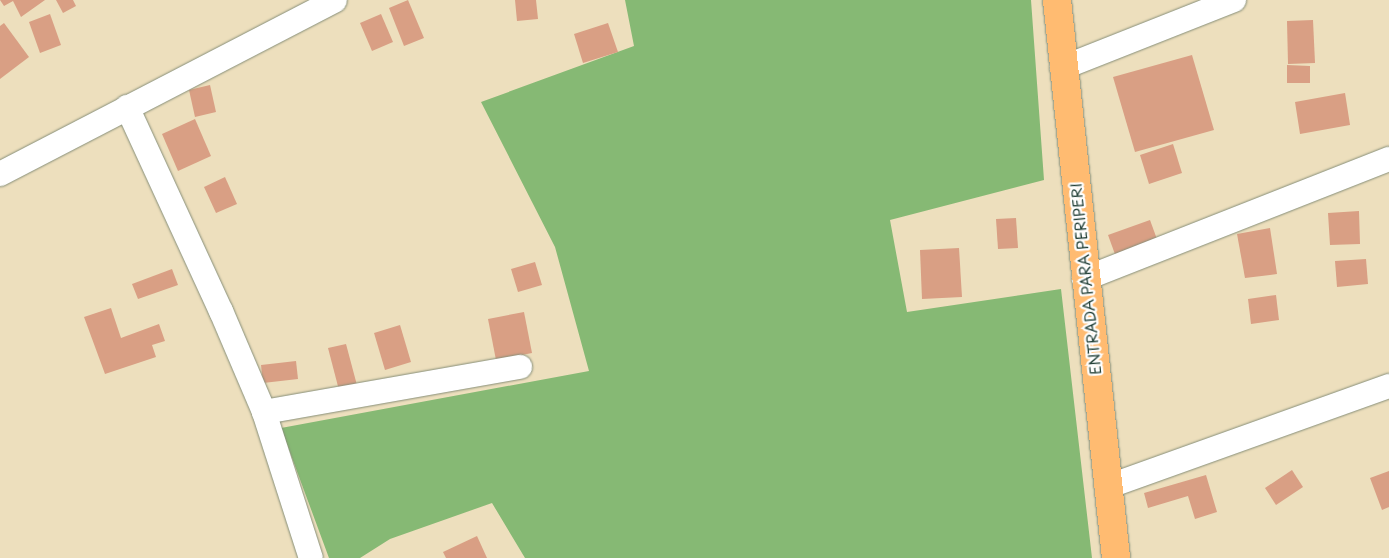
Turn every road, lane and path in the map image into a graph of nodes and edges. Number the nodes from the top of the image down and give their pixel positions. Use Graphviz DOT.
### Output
graph roads {
  1 [pos="335,0"];
  2 [pos="1057,0"];
  3 [pos="1234,0"];
  4 [pos="1062,68"];
  5 [pos="127,107"];
  6 [pos="1389,160"];
  7 [pos="0,174"];
  8 [pos="1084,279"];
  9 [pos="520,367"];
  10 [pos="1389,386"];
  11 [pos="264,412"];
  12 [pos="1108,487"];
  13 [pos="311,558"];
  14 [pos="1116,558"];
  1 -- 5 [label="street"];
  2 -- 4 [label="main road, ENTRADA PARA PERIPERI"];
  3 -- 4 [label="street"];
  4 -- 8 [label="main road, ENTRADA PARA PERIPERI"];
  5 -- 7 [label="street"];
  5 -- 11 [label="street"];
  6 -- 8 [label="street"];
  8 -- 12 [label="main road, ENTRADA PARA PERIPERI"];
  9 -- 11 [label="street"];
  10 -- 12 [label="street"];
  11 -- 13 [label="street"];
  12 -- 14 [label="main road, ENTRADA PARA PERIPERI"];
}
